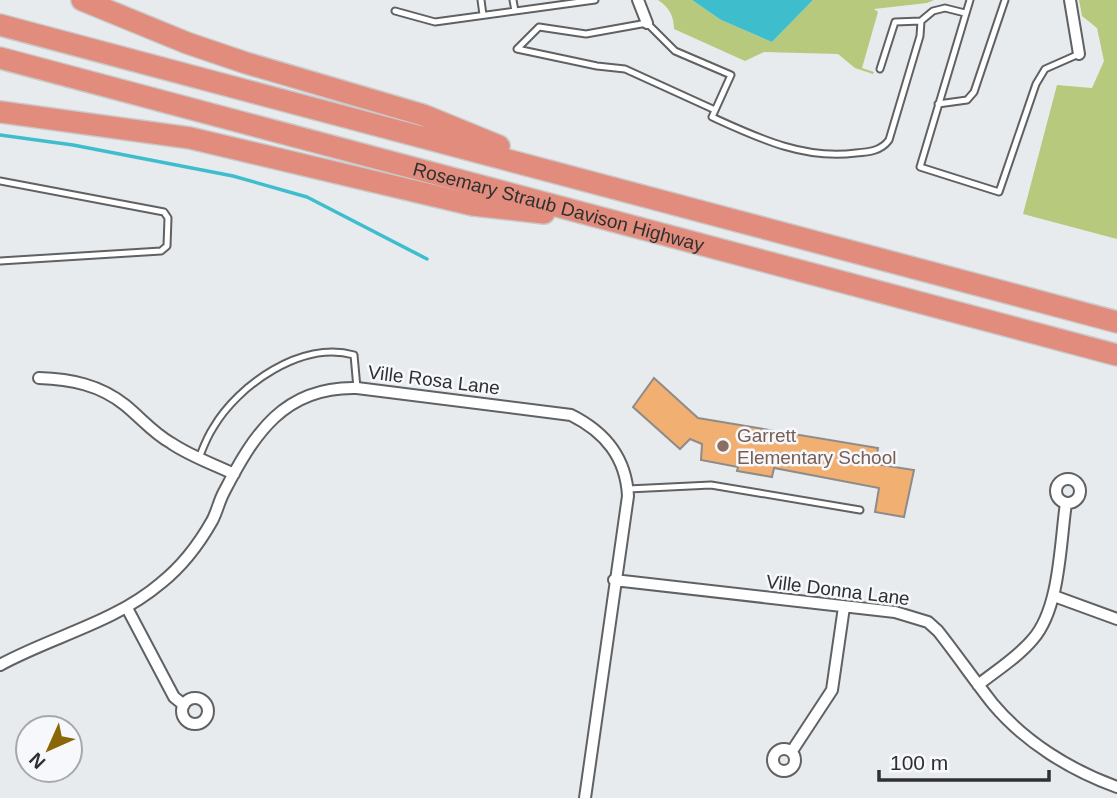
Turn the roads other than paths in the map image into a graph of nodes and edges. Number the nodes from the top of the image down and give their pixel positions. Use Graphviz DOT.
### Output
graph roads {
  1 [pos="82,0"];
  2 [pos="481,0"];
  3 [pos="513,0"];
  4 [pos="595,0"];
  5 [pos="638,0"];
  6 [pos="970,0"];
  7 [pos="1005,0"];
  8 [pos="1067,1"];
  9 [pos="395,11"];
  10 [pos="515,11"];
  11 [pos="965,13"];
  12 [pos="483,15"];
  13 [pos="921,21"];
  14 [pos="647,23"];
  15 [pos="0,25"];
  16 [pos="1079,54"];
  17 [pos="0,58"];
  18 [pos="880,69"];
  19 [pos="938,104"];
  20 [pos="715,110"];
  21 [pos="0,111"];
  22 [pos="582,179"];
  23 [pos="0,181"];
  24 [pos="623,222"];
  25 [pos="0,261"];
  26 [pos="1117,321"];
  27 [pos="1117,355"];
  28 [pos="39,378"];
  29 [pos="357,388"];
  30 [pos="199,458"];
  31 [pos="234,474"];
  32 [pos="628,489"];
  33 [pos="1066,503"];
  34 [pos="860,510"];
  35 [pos="614,580"];
  36 [pos="1054,596"];
  37 [pos="844,607"];
  38 [pos="127,608"];
  39 [pos="1117,619"];
  40 [pos="0,665"];
  41 [pos="978,685"];
  42 [pos="184,705"];
  43 [pos="792,751"];
  44 [pos="1117,787"];
  45 [pos="585,798"];
  1 -- 22 [label="highway"];
  2 -- 12 [label="lane"];
  3 -- 10 [label="lane"];
  4 -- 10 [label="lane"];
  5 -- 14 [label="street"];
  6 -- 11 [label="lane"];
  7 -- 19 [label="lane"];
  8 -- 16 [label="street"];
  9 -- 12 [label="lane"];
  10 -- 12 [label="lane"];
  11 -- 13 [label="lane"];
  11 -- 19 [label="lane"];
  13 -- 18 [label="lane"];
  13 -- 20 [label="lane"];
  14 -- 20 [label="lane"];
  14 -- 20 [label="lane"];
  15 -- 22 [label="highway, Rosemary Straub Davison Highway"];
  16 -- 19 [label="lane"];
  17 -- 24 [label="highway, Rosemary Straub Davison Highway"];
  21 -- 24 [label="highway"];
  22 -- 26 [label="highway, Rosemary Straub Davison Highway"];
  23 -- 25 [label="lane"];
  24 -- 27 [label="highway, Rosemary Straub Davison Highway"];
  28 -- 30 [label="street"];
  29 -- 30 [label="lane"];
  29 -- 31 [label="street, Ville Rosa Lane"];
  29 -- 32 [label="street, Ville Rosa Lane"];
  30 -- 31 [label="street"];
  31 -- 38 [label="street, Ville Rosa Lane"];
  32 -- 34 [label="lane"];
  32 -- 35 [label="street, Ville Rosa Lane"];
  33 -- 36 [label="street"];
  35 -- 37 [label="street, Ville Donna Lane"];
  35 -- 45 [label="street, Ville Rosa Lane"];
  36 -- 39 [label="street"];
  36 -- 41 [label="street"];
  37 -- 41 [label="street, Ville Donna Lane"];
  37 -- 43 [label="street"];
  38 -- 40 [label="street, Ville Rosa Lane"];
  38 -- 42 [label="street"];
  41 -- 44 [label="street, Ville Donna Lane"];
}
